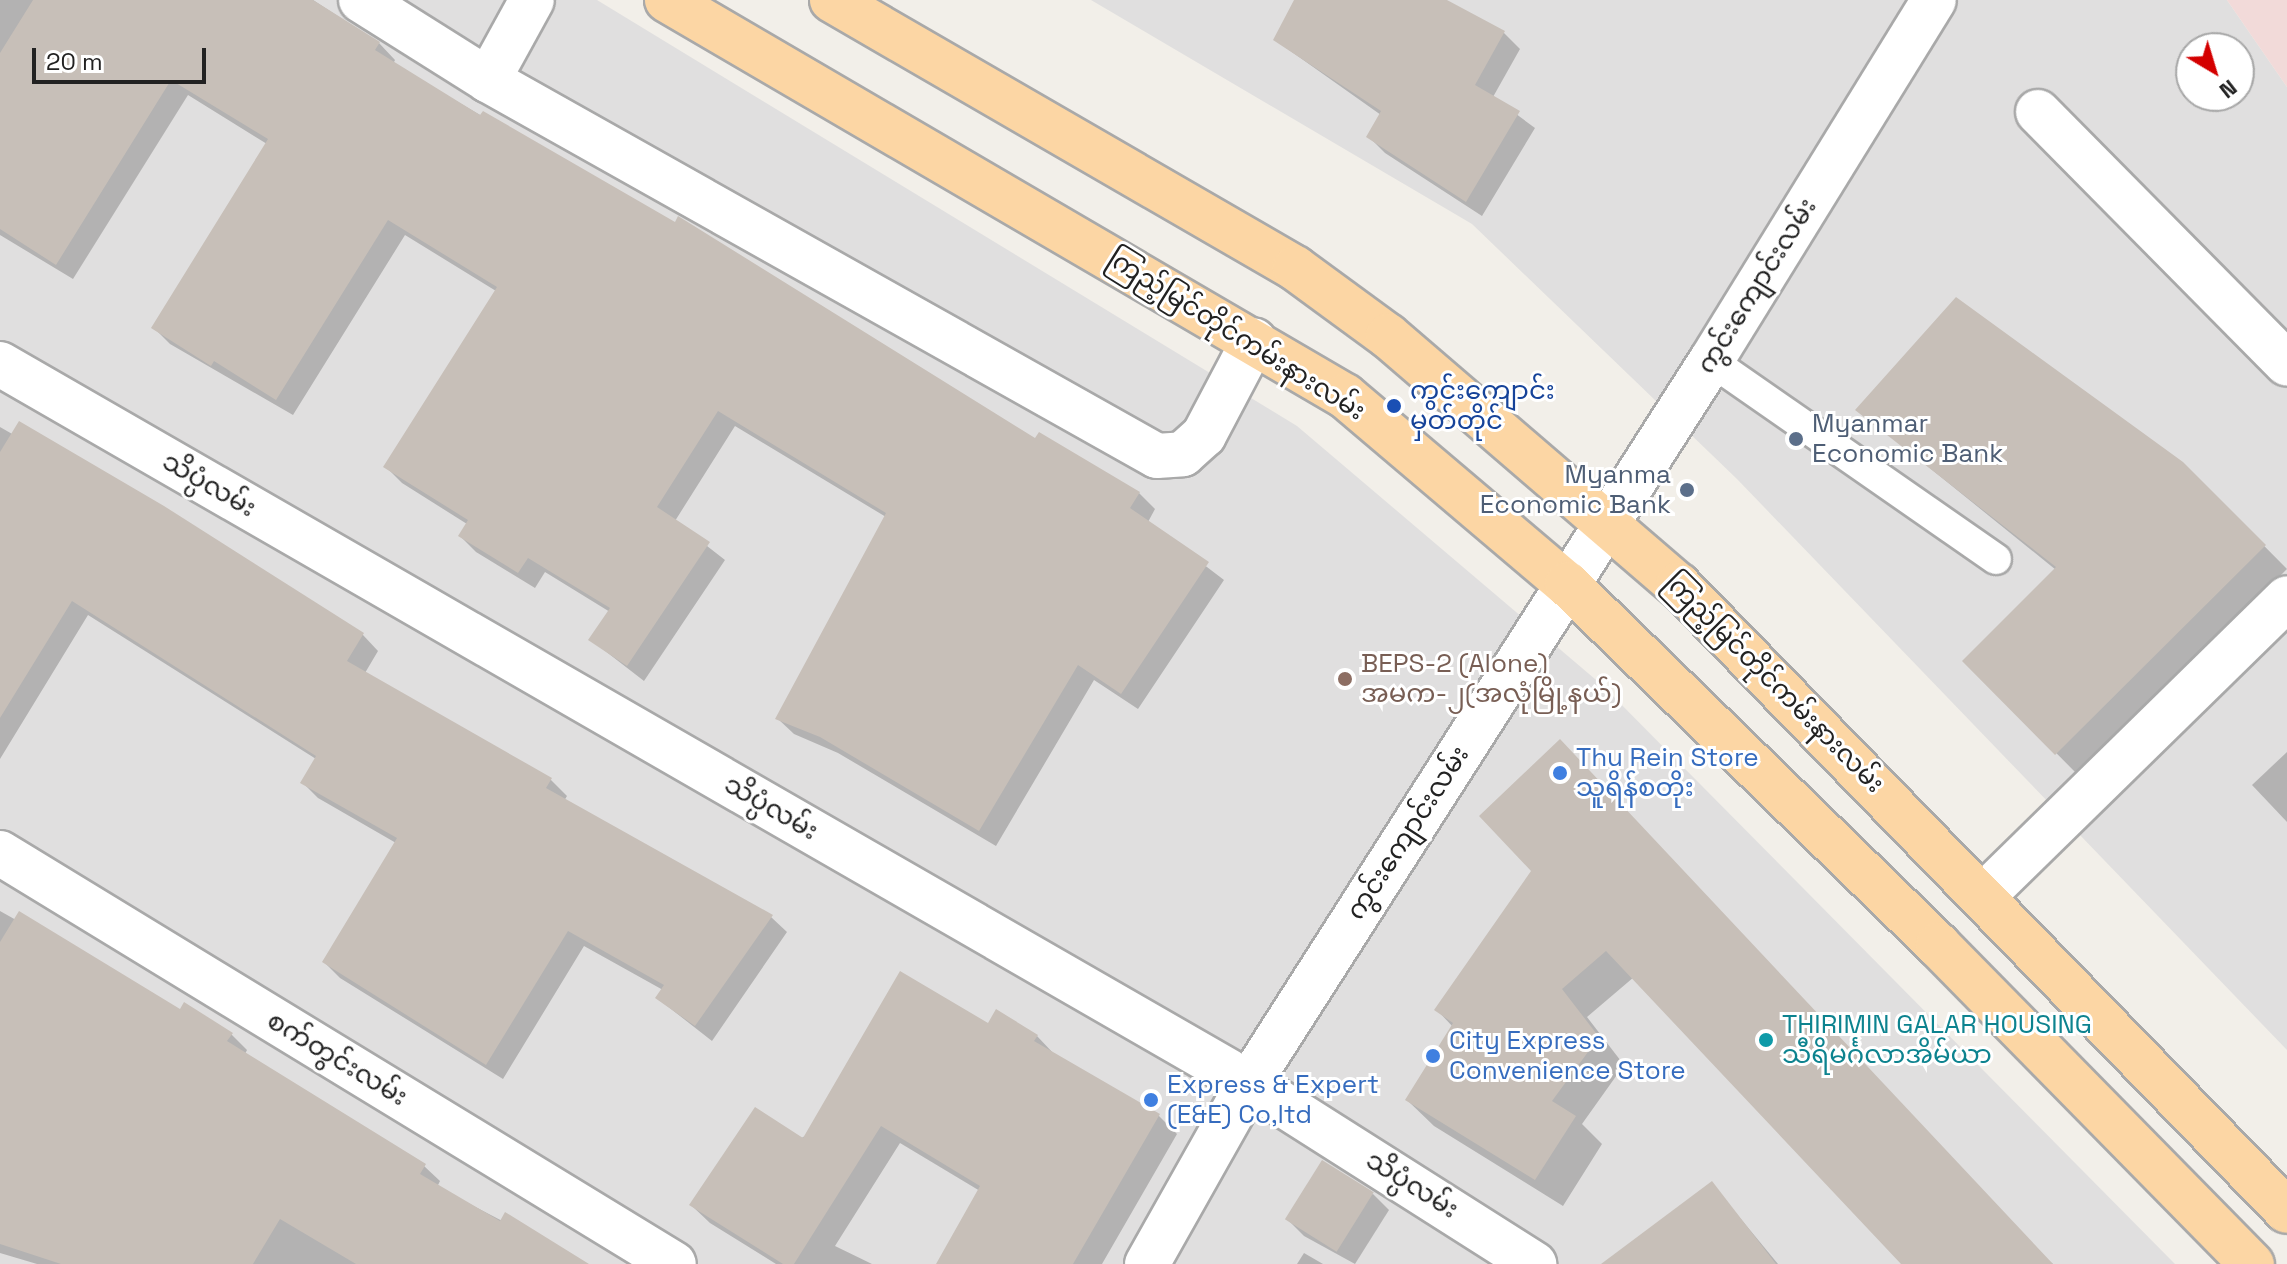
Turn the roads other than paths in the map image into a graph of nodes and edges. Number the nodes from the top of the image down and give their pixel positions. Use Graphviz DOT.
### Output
graph roads {
  1 [pos="361,0"];
  2 [pos="532,0"];
  3 [pos="832,0"];
  4 [pos="1934,0"];
  5 [pos="675,2"];
  6 [pos="488,80"];
  7 [pos="2038,112"];
  8 [pos="1254,340"];
  9 [pos="1711,361"];
  10 [pos="0,364"];
  11 [pos="2287,364"];
  12 [pos="1607,522"];
  13 [pos="1996,559"];
  14 [pos="1567,584"];
  15 [pos="2287,598"];
  16 [pos="0,853"];
  17 [pos="1984,895"];
  18 [pos="1249,1083"];
  19 [pos="2220,1138"];
  20 [pos="2172,1183"];
  21 [pos="2287,1211"];
  22 [pos="674,1264"];
  23 [pos="1147,1264"];
  24 [pos="1534,1264"];
  25 [pos="2252,1264"];
  1 -- 6 [label="street"];
  2 -- 6 [label="street"];
  3 -- 12 [label="main road, ကြည့်မြင်တိုင်ကမ်းနားလမ်း"];
  4 -- 9 [label="street, ကွင်းကျောင်းလမ်း"];
  5 -- 8 [label="main road, ကြည့်မြင်တိုင်ကမ်းနားလမ်း"];
  6 -- 8 [label="street"];
  7 -- 11 [label="street"];
  8 -- 14 [label="main road, ကြည့်မြင်တိုင်ကမ်းနားလမ်း"];
  9 -- 12 [label="street, ကွင်းကျောင်းလမ်း"];
  9 -- 13 [label="lane"];
  10 -- 18 [label="street, သိပ္ပံလမ်း"];
  12 -- 14 [label="street, ကွင်းကျောင်းလမ်း"];
  12 -- 17 [label="main road, ကြည့်မြင်တိုင်ကမ်းနားလမ်း"];
  14 -- 18 [label="street, ကွင်းကျောင်းလမ်း"];
  14 -- 20 [label="main road, ကြည့်မြင်တိုင်ကမ်းနားလမ်း"];
  15 -- 17 [label="street"];
  16 -- 22 [label="street, စက်တွင်းလမ်း"];
  17 -- 19 [label="main road, ကြည့်မြင်တိုင်ကမ်းနားလမ်း"];
  18 -- 23 [label="street, ကွင်းကျောင်းလမ်း"];
  18 -- 24 [label="street, သိပ္ပံလမ်း"];
  19 -- 20 [label="main road"];
  19 -- 21 [label="main road, ကြည့်မြင်တိုင်ကမ်းနားလမ်း"];
  20 -- 25 [label="main road, ကြည့်မြင်တိုင်ကမ်းနားလမ်း"];
}
